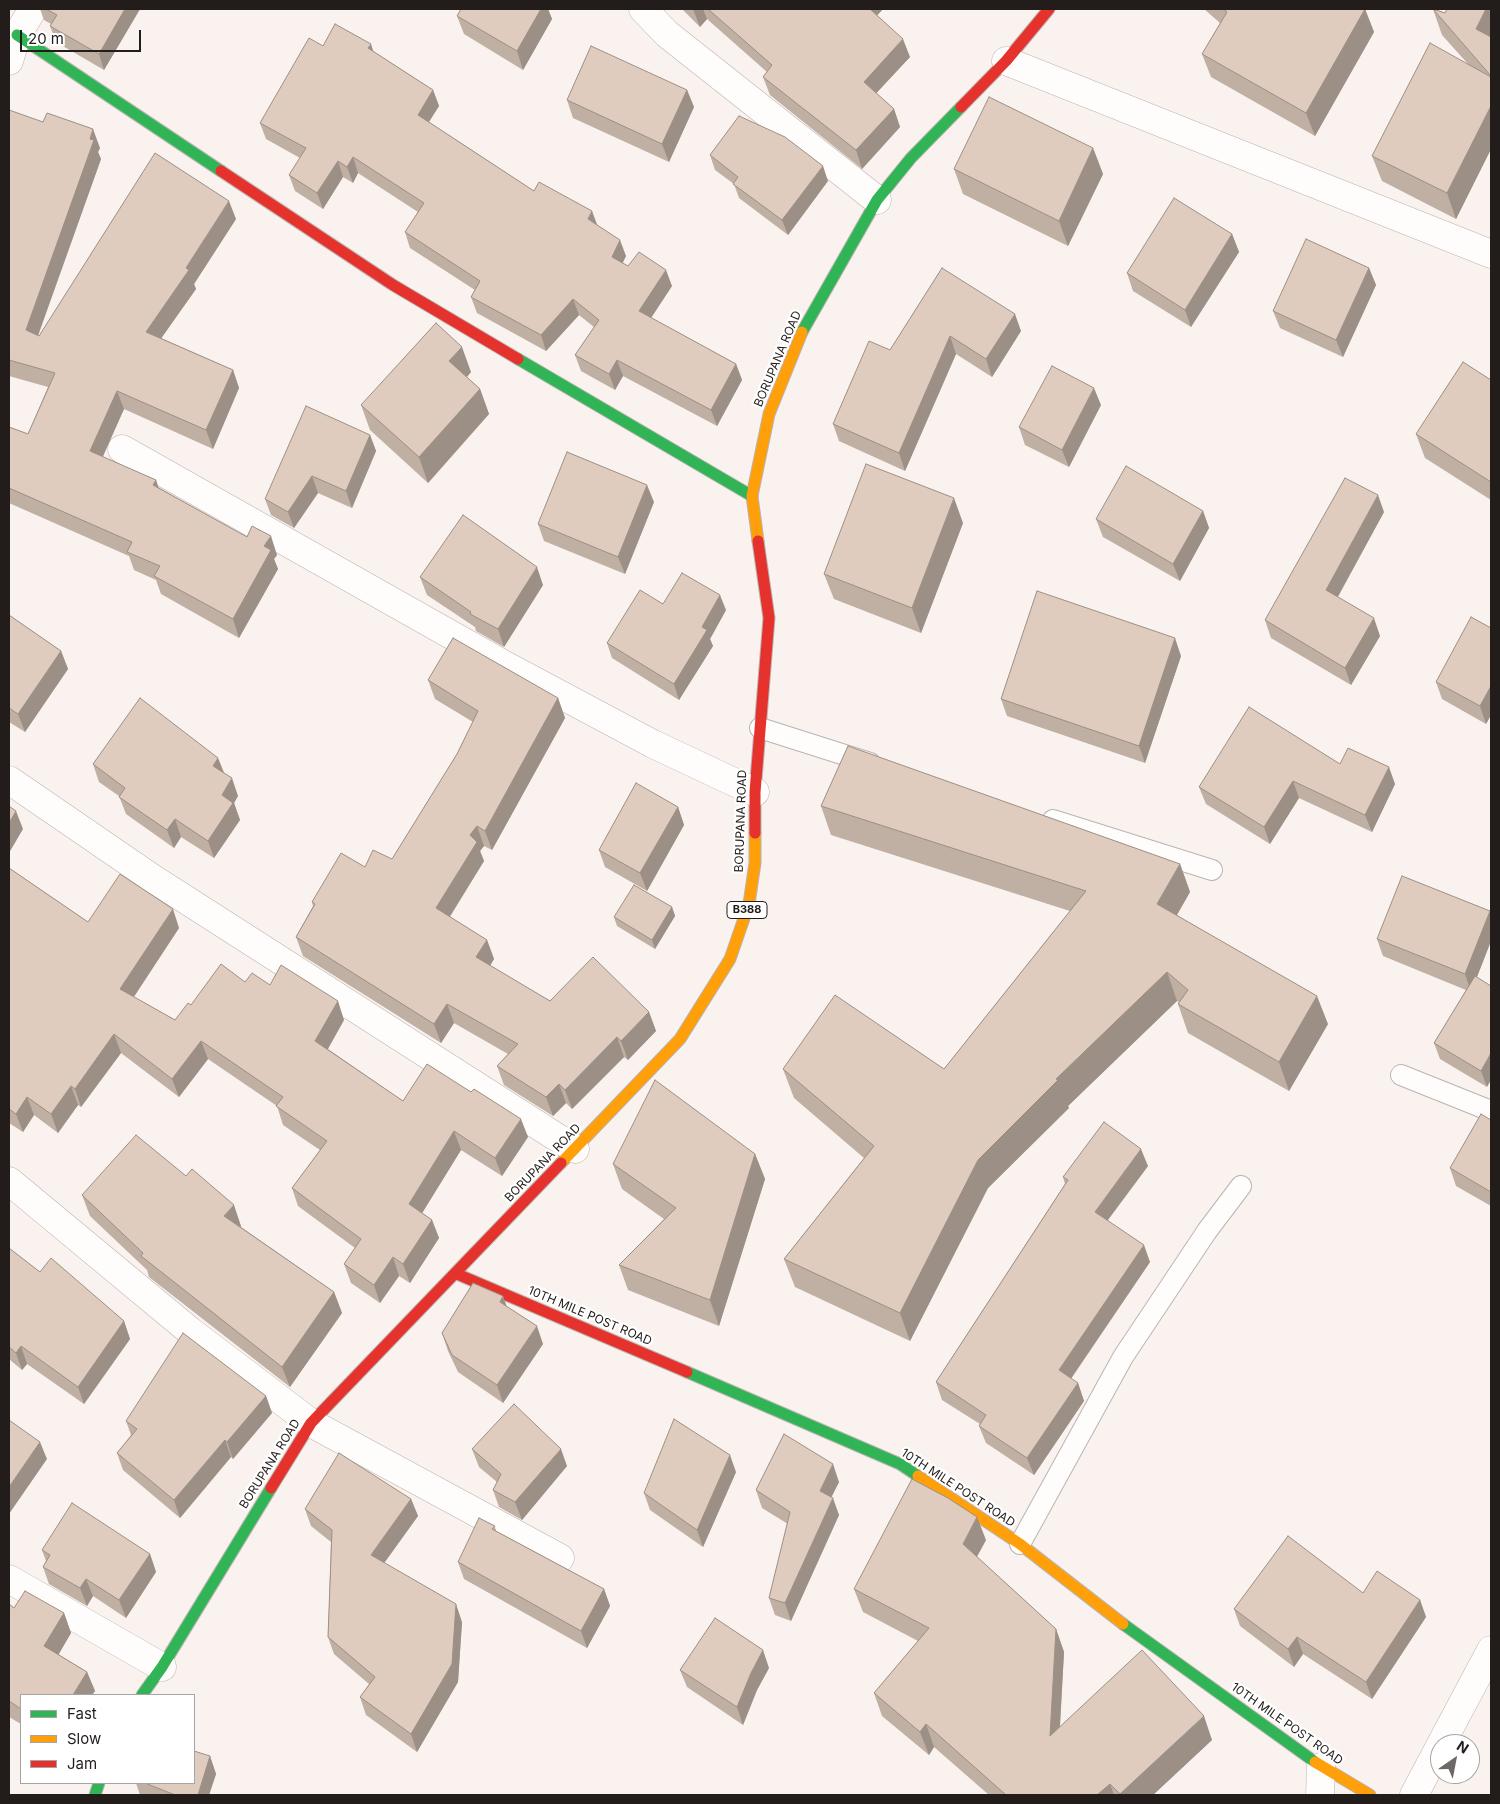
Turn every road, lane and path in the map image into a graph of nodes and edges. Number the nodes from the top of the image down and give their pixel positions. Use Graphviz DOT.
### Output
graph roads {
  1 [pos="33,9"];
  2 [pos="643,9"];
  3 [pos="1050,9"];
  4 [pos="17,35"];
  5 [pos="9,61"];
  6 [pos="1006,61"];
  7 [pos="877,200"];
  8 [pos="1491,254"];
  9 [pos="122,449"];
  10 [pos="752,496"];
  11 [pos="760,728"];
  12 [pos="892,770"];
  13 [pos="9,780"];
  14 [pos="755,792"];
  15 [pos="1034,814"];
  16 [pos="1212,870"];
  17 [pos="1401,1074"];
  18 [pos="1491,1111"];
  19 [pos="575,1149"];
  20 [pos="9,1181"];
  21 [pos="1241,1186"];
  22 [pos="456,1274"];
  23 [pos="311,1423"];
  24 [pos="1020,1544"];
  25 [pos="560,1558"];
  26 [pos="9,1579"];
  27 [pos="1491,1650"];
  28 [pos="162,1667"];
  29 [pos="143,1694"];
  30 [pos="1446,1734"];
  31 [pos="1430,1764"];
  32 [pos="1321,1766"];
  33 [pos="1320,1795"];
  34 [pos="1370,1795"];
  35 [pos="1414,1795"];
  1 -- 4 [label="street"];
  2 -- 7 [label="street"];
  3 -- 6 [label="main road, BORUPANA ROAD / B388"];
  4 -- 5 [label="street"];
  4 -- 10 [label="main road"];
  6 -- 7 [label="main road, BORUPANA ROAD / B388"];
  6 -- 8 [label="street"];
  7 -- 10 [label="main road, BORUPANA ROAD / B388"];
  9 -- 14 [label="street"];
  10 -- 11 [label="main road, BORUPANA ROAD / B388"];
  11 -- 12 [label="lane"];
  11 -- 14 [label="main road, BORUPANA ROAD / B388"];
  13 -- 19 [label="street"];
  14 -- 19 [label="main road, BORUPANA ROAD / B388"];
  15 -- 16 [label="lane"];
  17 -- 18 [label="lane"];
  19 -- 22 [label="main road, BORUPANA ROAD / B388"];
  20 -- 23 [label="street"];
  21 -- 24 [label="lane"];
  22 -- 23 [label="main road, BORUPANA ROAD / B388"];
  22 -- 24 [label="main road, 10TH MILE POST ROAD"];
  23 -- 25 [label="street"];
  23 -- 28 [label="main road, BORUPANA ROAD / B388"];
  24 -- 32 [label="main road, 10TH MILE POST ROAD"];
  26 -- 28 [label="street"];
  27 -- 30 [label="street"];
  28 -- 29 [label="main road, BORUPANA ROAD / B388"];
  31 -- 35 [label="street"];
  32 -- 33 [label="street"];
  32 -- 34 [label="main road, 10TH MILE POST ROAD"];
}
